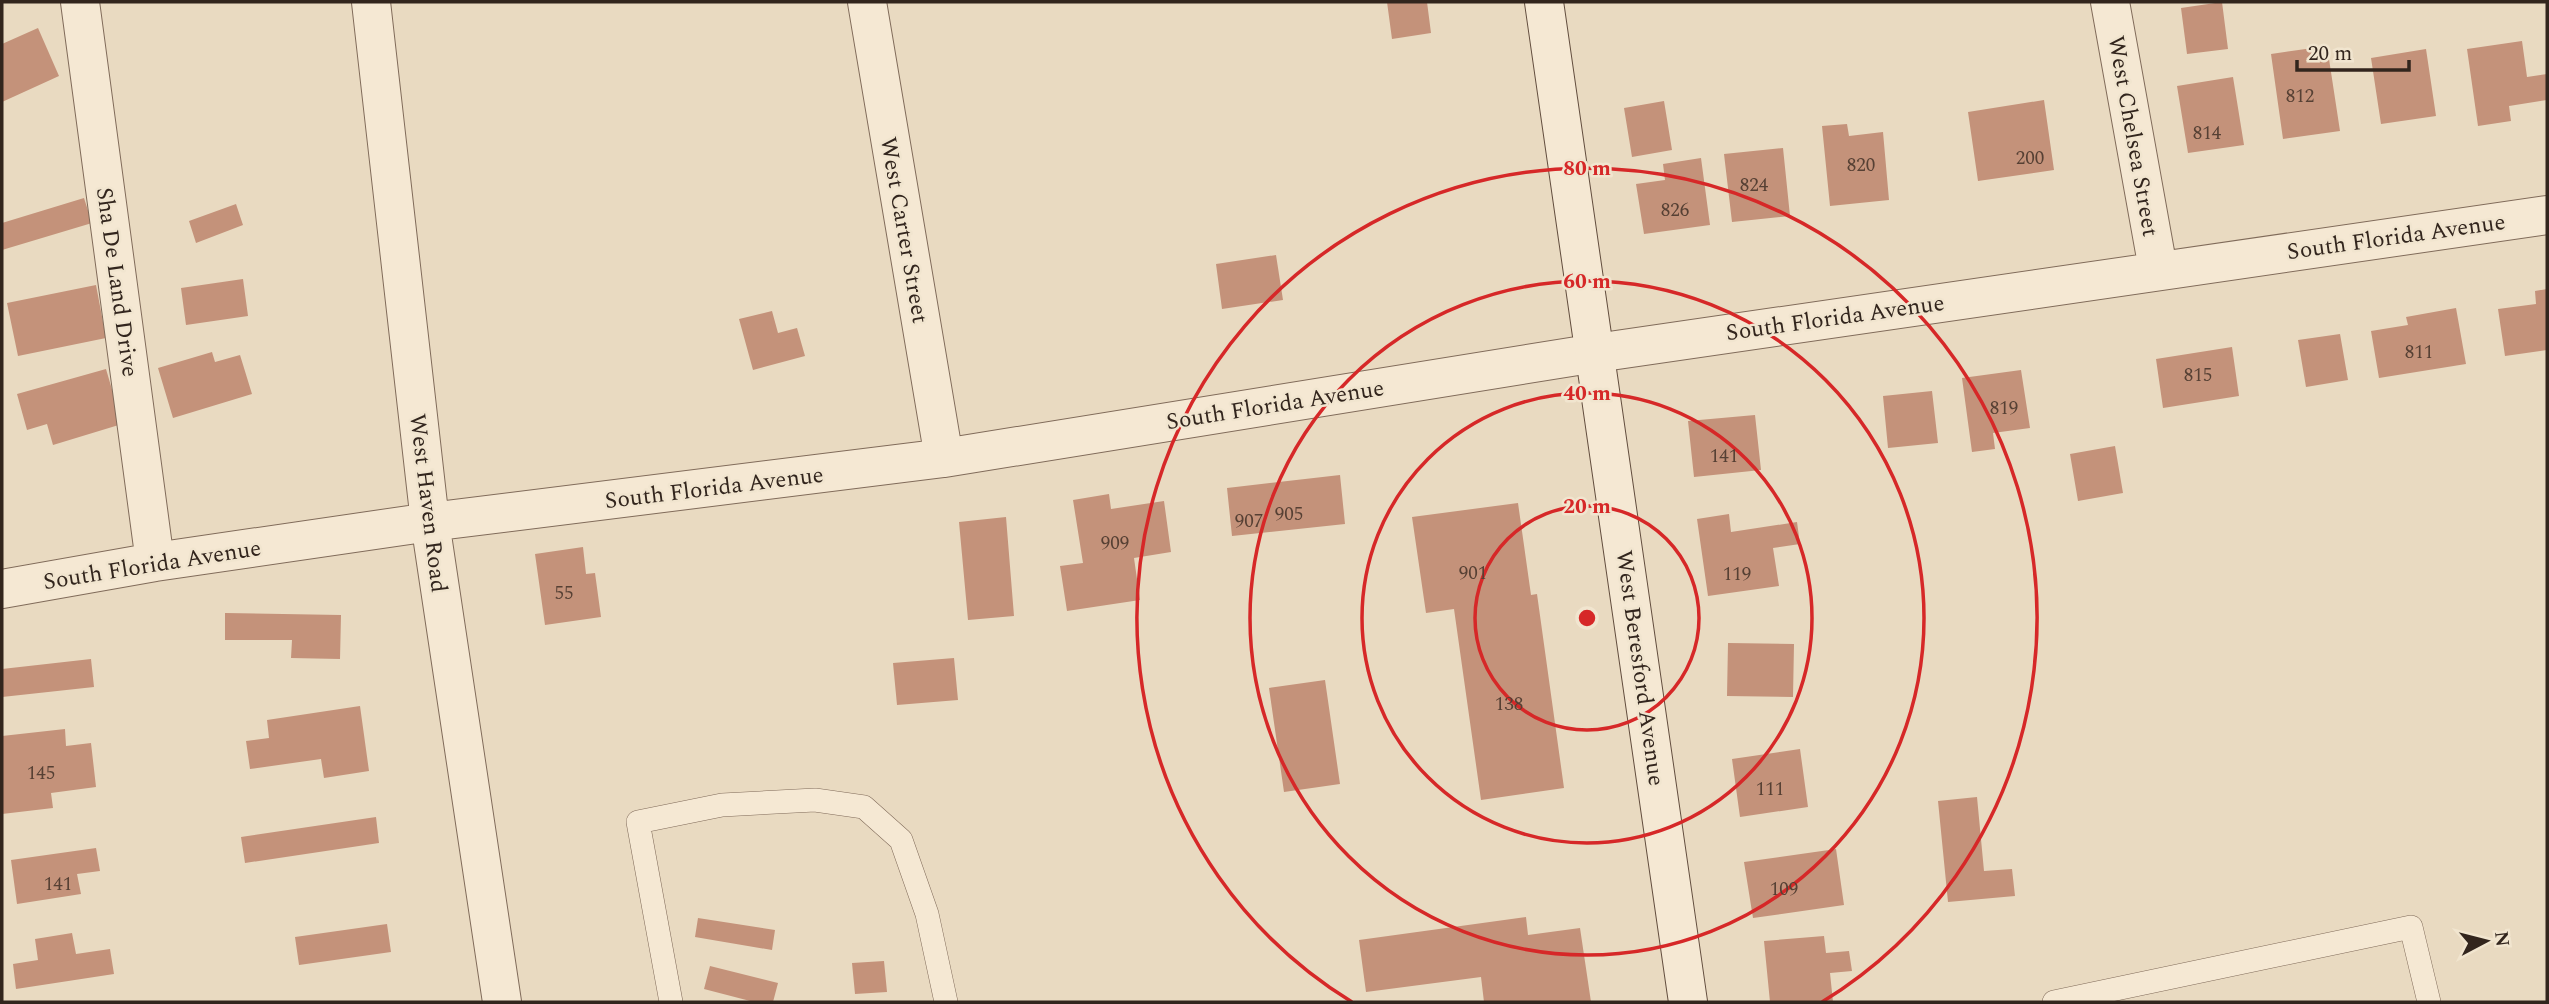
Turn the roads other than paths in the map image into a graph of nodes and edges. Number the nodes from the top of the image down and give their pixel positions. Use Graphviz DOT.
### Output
graph roads {
  1 [pos="80,2"];
  2 [pos="371,2"];
  3 [pos="867,2"];
  4 [pos="1544,2"];
  5 [pos="2110,2"];
  6 [pos="2547,215"];
  7 [pos="2158,269"];
  8 [pos="1595,353"];
  9 [pos="944,458"];
  10 [pos="430,522"];
  11 [pos="155,562"];
  12 [pos="2,589"];
  13 [pos="502,1002"];
  14 [pos="671,1002"];
  15 [pos="946,1002"];
  16 [pos="1688,1002"];
  17 [pos="2054,1002"];
  18 [pos="2429,1002"];
  1 -- 11 [label="street, Sha De Land Drive"];
  2 -- 10 [label="street, West Haven Road"];
  3 -- 9 [label="street, West Carter Street"];
  4 -- 8 [label="street, West Beresford Avenue"];
  5 -- 7 [label="street, West Chelsea Street"];
  6 -- 7 [label="street, South Florida Avenue"];
  7 -- 8 [label="street, South Florida Avenue"];
  8 -- 9 [label="street, South Florida Avenue"];
  8 -- 16 [label="street, West Beresford Avenue"];
  9 -- 10 [label="street, South Florida Avenue"];
  10 -- 11 [label="street, South Florida Avenue"];
  10 -- 13 [label="street, West Haven Road"];
  11 -- 12 [label="street, South Florida Avenue"];
  14 -- 15 [label="lane"];
  17 -- 18 [label="lane"];
}
